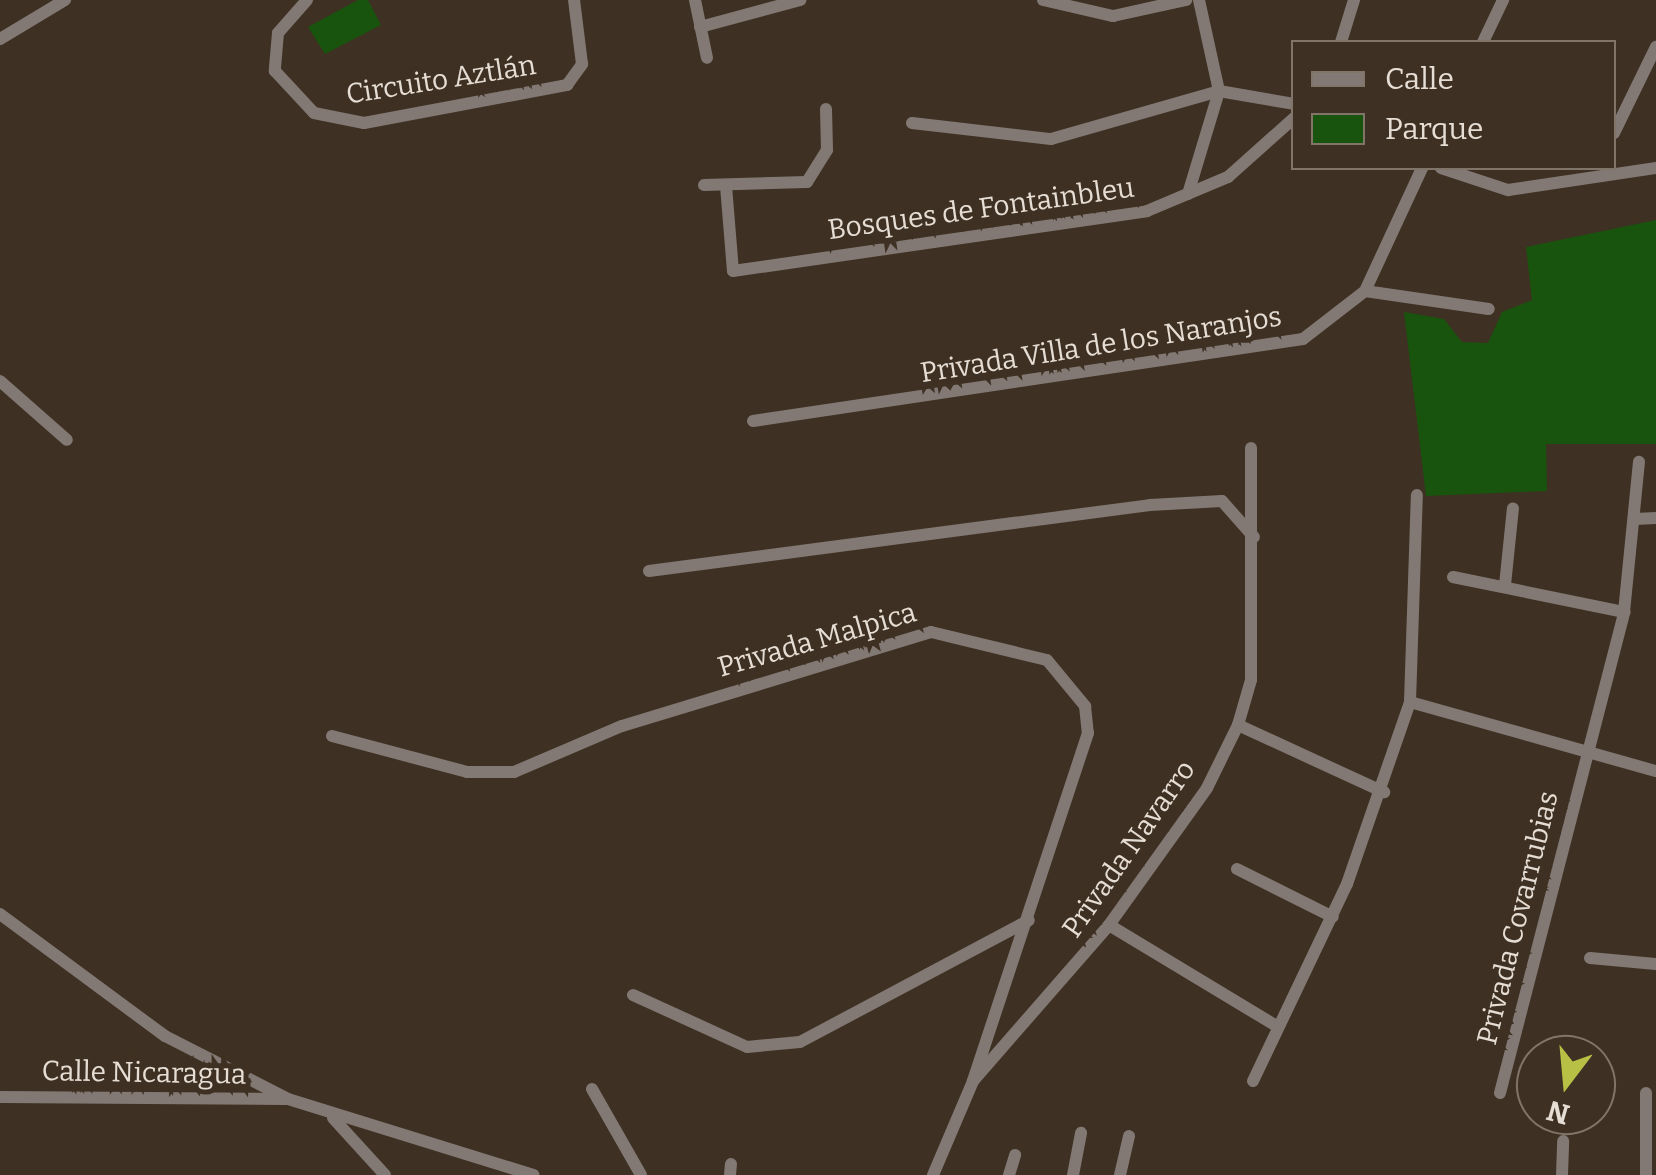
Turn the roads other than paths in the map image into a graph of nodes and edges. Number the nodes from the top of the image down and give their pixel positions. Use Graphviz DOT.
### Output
graph roads {
  1 [pos="66,0"];
  2 [pos="307,0"];
  3 [pos="574,0"];
  4 [pos="695,0"];
  5 [pos="800,0"];
  6 [pos="1043,0"];
  7 [pos="1186,0"];
  8 [pos="1199,0"];
  9 [pos="1354,0"];
  10 [pos="1503,0"];
  11 [pos="700,27"];
  12 [pos="0,40"];
  13 [pos="1341,40"];
  14 [pos="1483,40"];
  15 [pos="1656,47"];
  16 [pos="707,58"];
  17 [pos="1219,91"];
  18 [pos="1291,103"];
  19 [pos="826,109"];
  20 [pos="1291,121"];
  21 [pos="912,123"];
  22 [pos="1616,129"];
  23 [pos="1656,168"];
  24 [pos="1421,170"];
  25 [pos="1446,170"];
  26 [pos="1594,173"];
  27 [pos="704,185"];
  28 [pos="726,186"];
  29 [pos="1188,194"];
  30 [pos="1365,291"];
  31 [pos="1489,309"];
  32 [pos="0,381"];
  33 [pos="753,421"];
  34 [pos="67,440"];
  35 [pos="1250,448"];
  36 [pos="1639,462"];
  37 [pos="1417,495"];
  38 [pos="1514,508"];
  39 [pos="1636,518"];
  40 [pos="1656,518"];
  41 [pos="1255,540"];
  42 [pos="649,572"];
  43 [pos="1452,577"];
  44 [pos="1505,585"];
  45 [pos="1624,612"];
  46 [pos="1410,702"];
  47 [pos="1238,725"];
  48 [pos="332,736"];
  49 [pos="1585,756"];
  50 [pos="1656,771"];
  51 [pos="1384,792"];
  52 [pos="1237,869"];
  53 [pos="0,914"];
  54 [pos="1332,918"];
  55 [pos="1029,920"];
  56 [pos="1109,925"];
  57 [pos="1590,958"];
  58 [pos="1656,964"];
  59 [pos="633,995"];
  60 [pos="1275,1026"];
  61 [pos="973,1081"];
  62 [pos="1253,1081"];
  63 [pos="592,1090"];
  64 [pos="1500,1092"];
  65 [pos="1646,1093"];
  66 [pos="0,1097"];
  67 [pos="288,1099"];
  68 [pos="331,1116"];
  69 [pos="1081,1133"];
  70 [pos="1129,1136"];
  71 [pos="1563,1142"];
  72 [pos="1015,1155"];
  73 [pos="385,1175"];
  74 [pos="532,1175"];
  75 [pos="640,1175"];
  76 [pos="933,1175"];
  77 [pos="1010,1175"];
  78 [pos="1073,1175"];
  79 [pos="1120,1175"];
  80 [pos="1562,1175"];
  81 [pos="1646,1175"];
  1 -- 12 [label="street"];
  2 -- 3 [label="street, Circuito Aztlán"];
  4 -- 11 [label="street"];
  5 -- 11 [label="street"];
  6 -- 7 [label="street"];
  8 -- 17 [label="street"];
  9 -- 13 [label="street"];
  10 -- 14 [label="street"];
  11 -- 16 [label="street"];
  15 -- 22 [label="street"];
  17 -- 18 [label="street"];
  17 -- 21 [label="street"];
  17 -- 29 [label="street"];
  19 -- 28 [label="street"];
  20 -- 29 [label="street, Bosques de Fontainbleu"];
  23 -- 26 [label="street"];
  24 -- 30 [label="street, Privada Villa de los Naranjos"];
  25 -- 26 [label="street"];
  27 -- 28 [label="street"];
  28 -- 29 [label="street, Bosques de Fontainbleu"];
  30 -- 31 [label="street"];
  30 -- 33 [label="street, Privada Villa de los Naranjos"];
  32 -- 34 [label="street"];
  35 -- 41 [label="street, Privada Navarro"];
  36 -- 39 [label="street, Privada Covarrubias"];
  37 -- 46 [label="street"];
  38 -- 44 [label="street"];
  39 -- 40 [label="street"];
  39 -- 45 [label="street, Privada Covarrubias"];
  41 -- 42 [label="street"];
  41 -- 47 [label="street, Privada Navarro"];
  43 -- 44 [label="street"];
  44 -- 45 [label="street"];
  45 -- 49 [label="street, Privada Covarrubias"];
  46 -- 49 [label="street"];
  46 -- 51 [label="street"];
  47 -- 51 [label="street"];
  47 -- 56 [label="street, Privada Navarro"];
  48 -- 55 [label="street, Privada Malpica"];
  49 -- 50 [label="street"];
  49 -- 64 [label="street, Privada Covarrubias"];
  51 -- 54 [label="street"];
  52 -- 54 [label="street"];
  53 -- 67 [label="street"];
  54 -- 60 [label="street"];
  55 -- 59 [label="street"];
  55 -- 61 [label="street, Privada Malpica"];
  56 -- 60 [label="street"];
  56 -- 61 [label="street, Privada Navarro"];
  57 -- 58 [label="street"];
  60 -- 62 [label="street"];
  61 -- 76 [label="street, Privada Navarro"];
  63 -- 75 [label="street"];
  65 -- 81 [label="street"];
  66 -- 67 [label="street, Calle Nicaragua"];
  67 -- 68 [label="street"];
  68 -- 73 [label="street"];
  68 -- 74 [label="street"];
  69 -- 78 [label="street"];
  70 -- 79 [label="street"];
  71 -- 80 [label="street"];
  72 -- 77 [label="street"];
}
